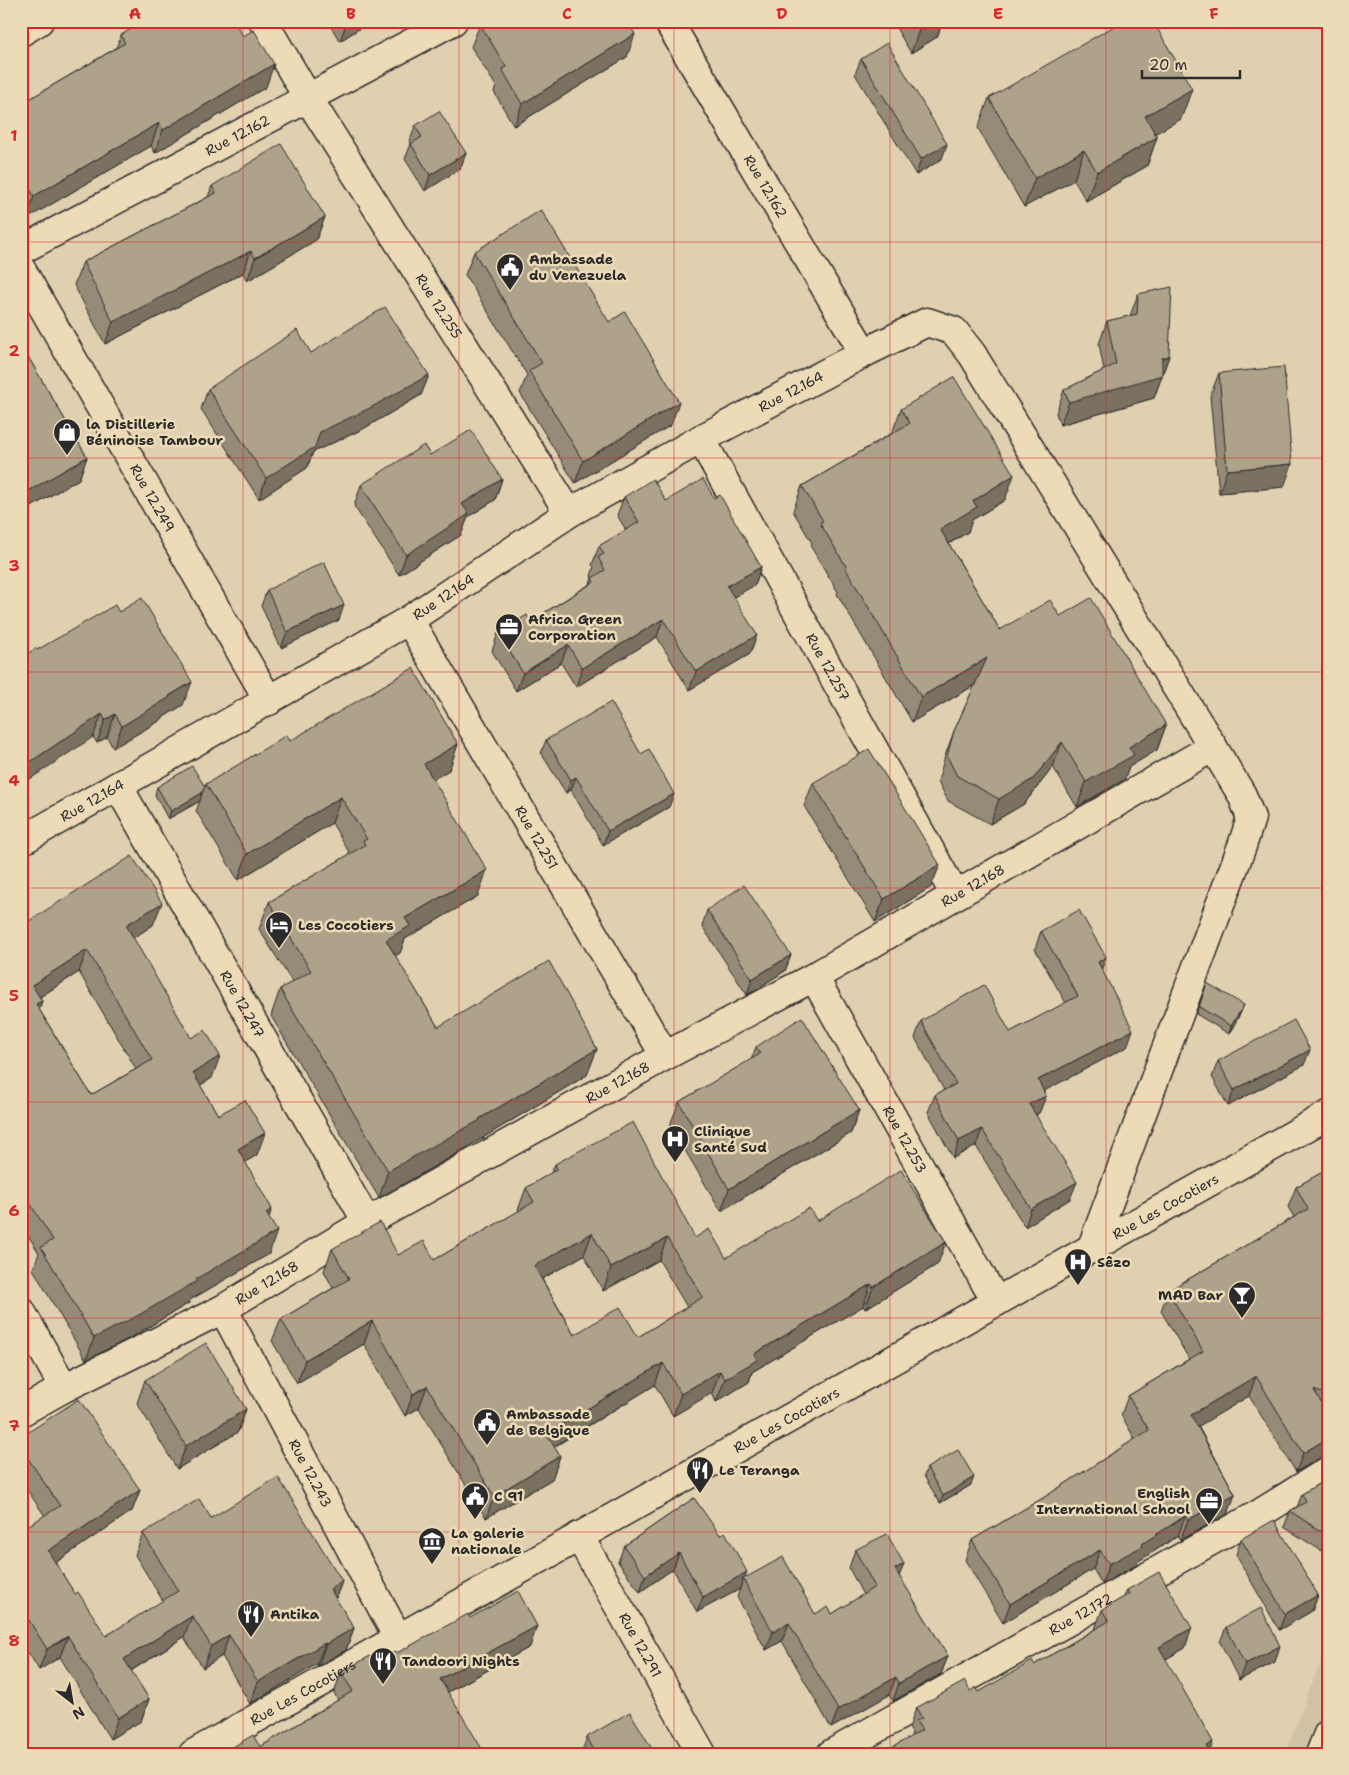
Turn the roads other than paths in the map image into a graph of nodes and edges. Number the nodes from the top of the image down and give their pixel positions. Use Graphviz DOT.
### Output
graph roads {
  1 [pos="40,21"];
  2 [pos="263,21"];
  3 [pos="453,21"];
  4 [pos="668,21"];
  5 [pos="21,32"];
  6 [pos="308,98"];
  7 [pos="21,250"];
  8 [pos="21,269"];
  9 [pos="864,353"];
  10 [pos="701,439"];
  11 [pos="569,513"];
  12 [pos="409,620"];
  13 [pos="268,701"];
  14 [pos="1213,746"];
  15 [pos="118,786"];
  16 [pos="21,841"];
  17 [pos="955,895"];
  18 [pos="814,977"];
  19 [pos="665,1056"];
  20 [pos="1328,1115"];
  21 [pos="367,1222"];
  22 [pos="1092,1247"];
  23 [pos="996,1302"];
  24 [pos="223,1309"];
  25 [pos="21,1312"];
  26 [pos="64,1388"];
  27 [pos="21,1412"];
  28 [pos="1328,1471"];
  29 [pos="579,1536"];
  30 [pos="398,1638"];
  31 [pos="1328,1734"];
  32 [pos="193,1754"];
  33 [pos="702,1754"];
  34 [pos="831,1754"];
  35 [pos="1320,1754"];
  1 -- 5 [label="street"];
  2 -- 6 [label="street, Rue 12.255"];
  3 -- 6 [label="street, Rue 12.162"];
  4 -- 9 [label="street, Rue 12.162"];
  6 -- 7 [label="street, Rue 12.162"];
  6 -- 11 [label="street, Rue 12.255"];
  8 -- 13 [label="street, Rue 12.249"];
  9 -- 10 [label="street, Rue 12.164"];
  9 -- 14 [label="street, Rue 12.164"];
  10 -- 11 [label="street, Rue 12.164"];
  10 -- 17 [label="street, Rue 12.257"];
  11 -- 12 [label="street, Rue 12.164"];
  12 -- 13 [label="street, Rue 12.164"];
  12 -- 19 [label="street, Rue 12.251"];
  13 -- 15 [label="street, Rue 12.164"];
  14 -- 17 [label="street, Rue 12.168"];
  14 -- 22 [label="street, Rue 12.164"];
  15 -- 16 [label="street, Rue 12.164"];
  15 -- 21 [label="street, Rue 12.247"];
  17 -- 18 [label="street, Rue 12.168"];
  18 -- 19 [label="street, Rue 12.168"];
  18 -- 23 [label="street, Rue 12.253"];
  19 -- 21 [label="street, Rue 12.168"];
  20 -- 22 [label="street, Rue Les Cocotiers"];
  21 -- 24 [label="street, Rue 12.168"];
  22 -- 23 [label="street, Rue Les Cocotiers"];
  23 -- 29 [label="street, Rue Les Cocotiers"];
  24 -- 26 [label="street, Rue 12.168"];
  24 -- 30 [label="street, Rue 12.243"];
  25 -- 26 [label="street"];
  26 -- 27 [label="street, Rue 12.168"];
  28 -- 34 [label="street, Rue 12.172"];
  29 -- 30 [label="street, Rue Les Cocotiers"];
  29 -- 33 [label="street, Rue 12.291"];
  30 -- 32 [label="street, Rue Les Cocotiers"];
  31 -- 35 [label="street"];
}
